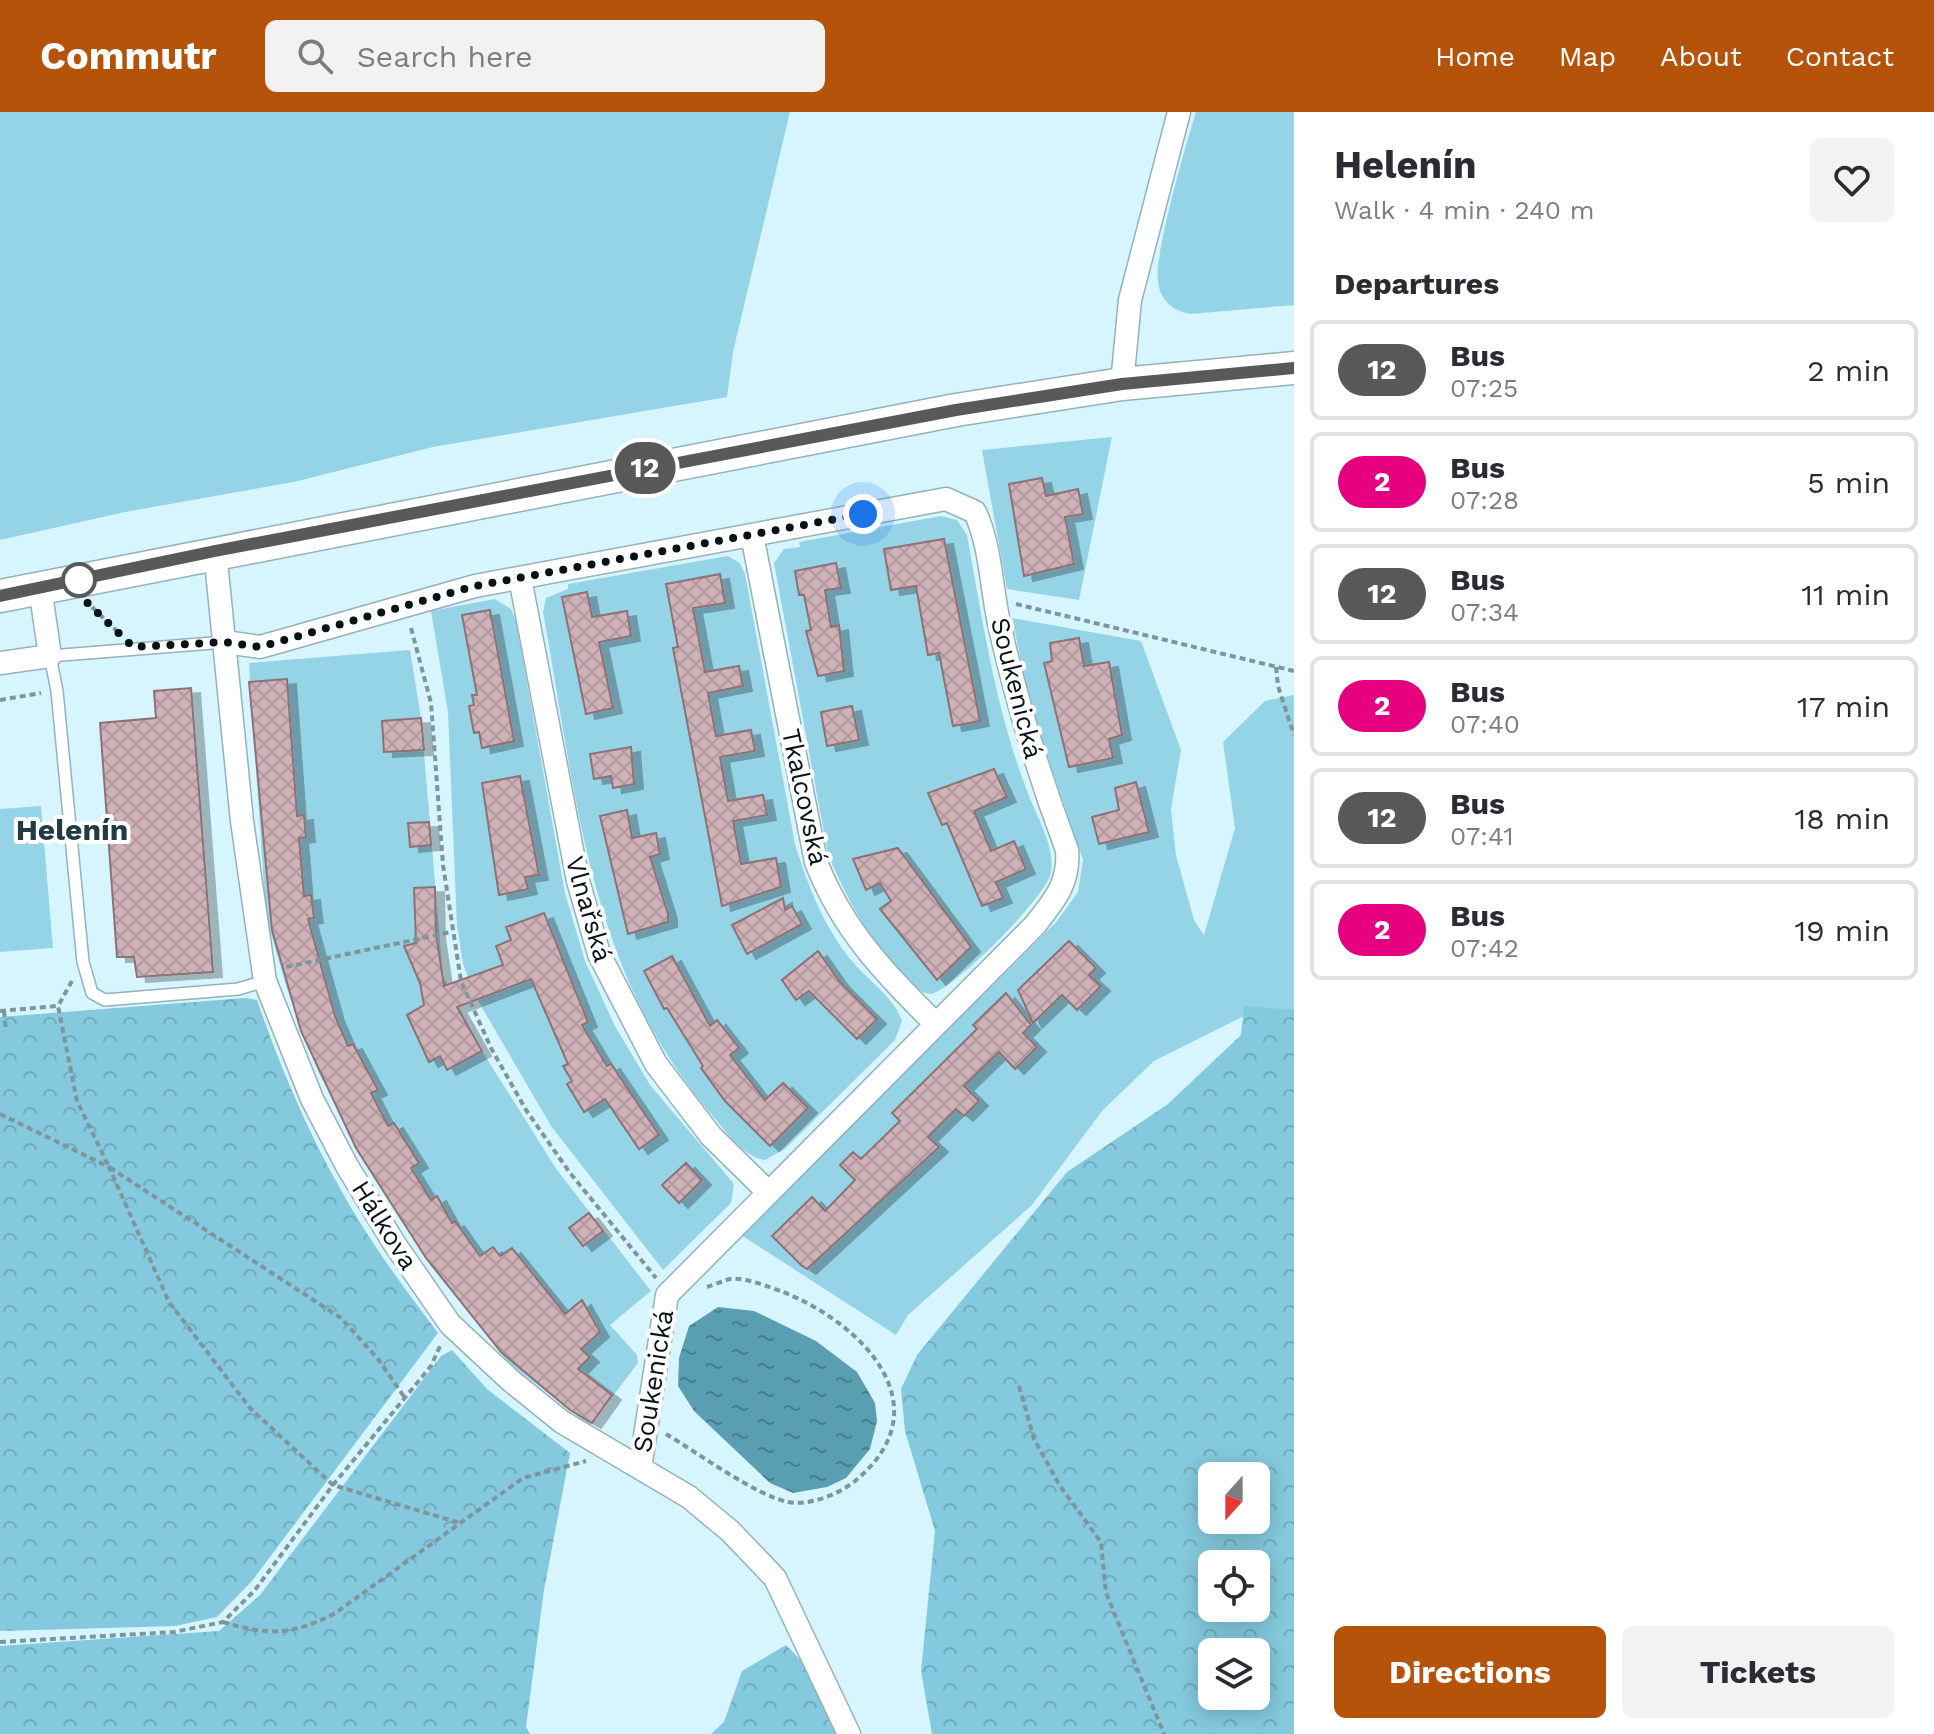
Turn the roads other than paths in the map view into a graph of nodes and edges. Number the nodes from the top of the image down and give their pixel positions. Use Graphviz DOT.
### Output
graph roads {
  1 [pos="1179,112"];
  2 [pos="1294,368"];
  3 [pos="1122,384"];
  4 [pos="752,535"];
  5 [pos="215,551"];
  6 [pos="520,578"];
  7 [pos="53,585"];
  8 [pos="0,596"];
  9 [pos="225,642"];
  10 [pos="50,656"];
  11 [pos="0,663"];
  12 [pos="264,976"];
  13 [pos="935,1023"];
  14 [pos="767,1191"];
  15 [pos="640,1468"];
  16 [pos="849,1734"];
  1 -- 3 [label="street"];
  2 -- 3 [label="main road"];
  3 -- 5 [label="main road"];
  4 -- 6 [label="street, Soukenická"];
  4 -- 13 [label="street, Tkalcovská"];
  4 -- 13 [label="street, Soukenická"];
  5 -- 7 [label="main road"];
  5 -- 9 [label="street, Hálkova"];
  6 -- 9 [label="street, Soukenická"];
  6 -- 14 [label="street, Vlnařská"];
  7 -- 8 [label="main road"];
  7 -- 10 [label="street"];
  9 -- 10 [label="lane"];
  9 -- 12 [label="street, Hálkova"];
  10 -- 11 [label="street"];
  10 -- 12 [label="lane"];
  12 -- 15 [label="street, Hálkova"];
  13 -- 14 [label="street, Soukenická"];
  14 -- 15 [label="street, Soukenická"];
  15 -- 16 [label="street, Hálkova"];
}
